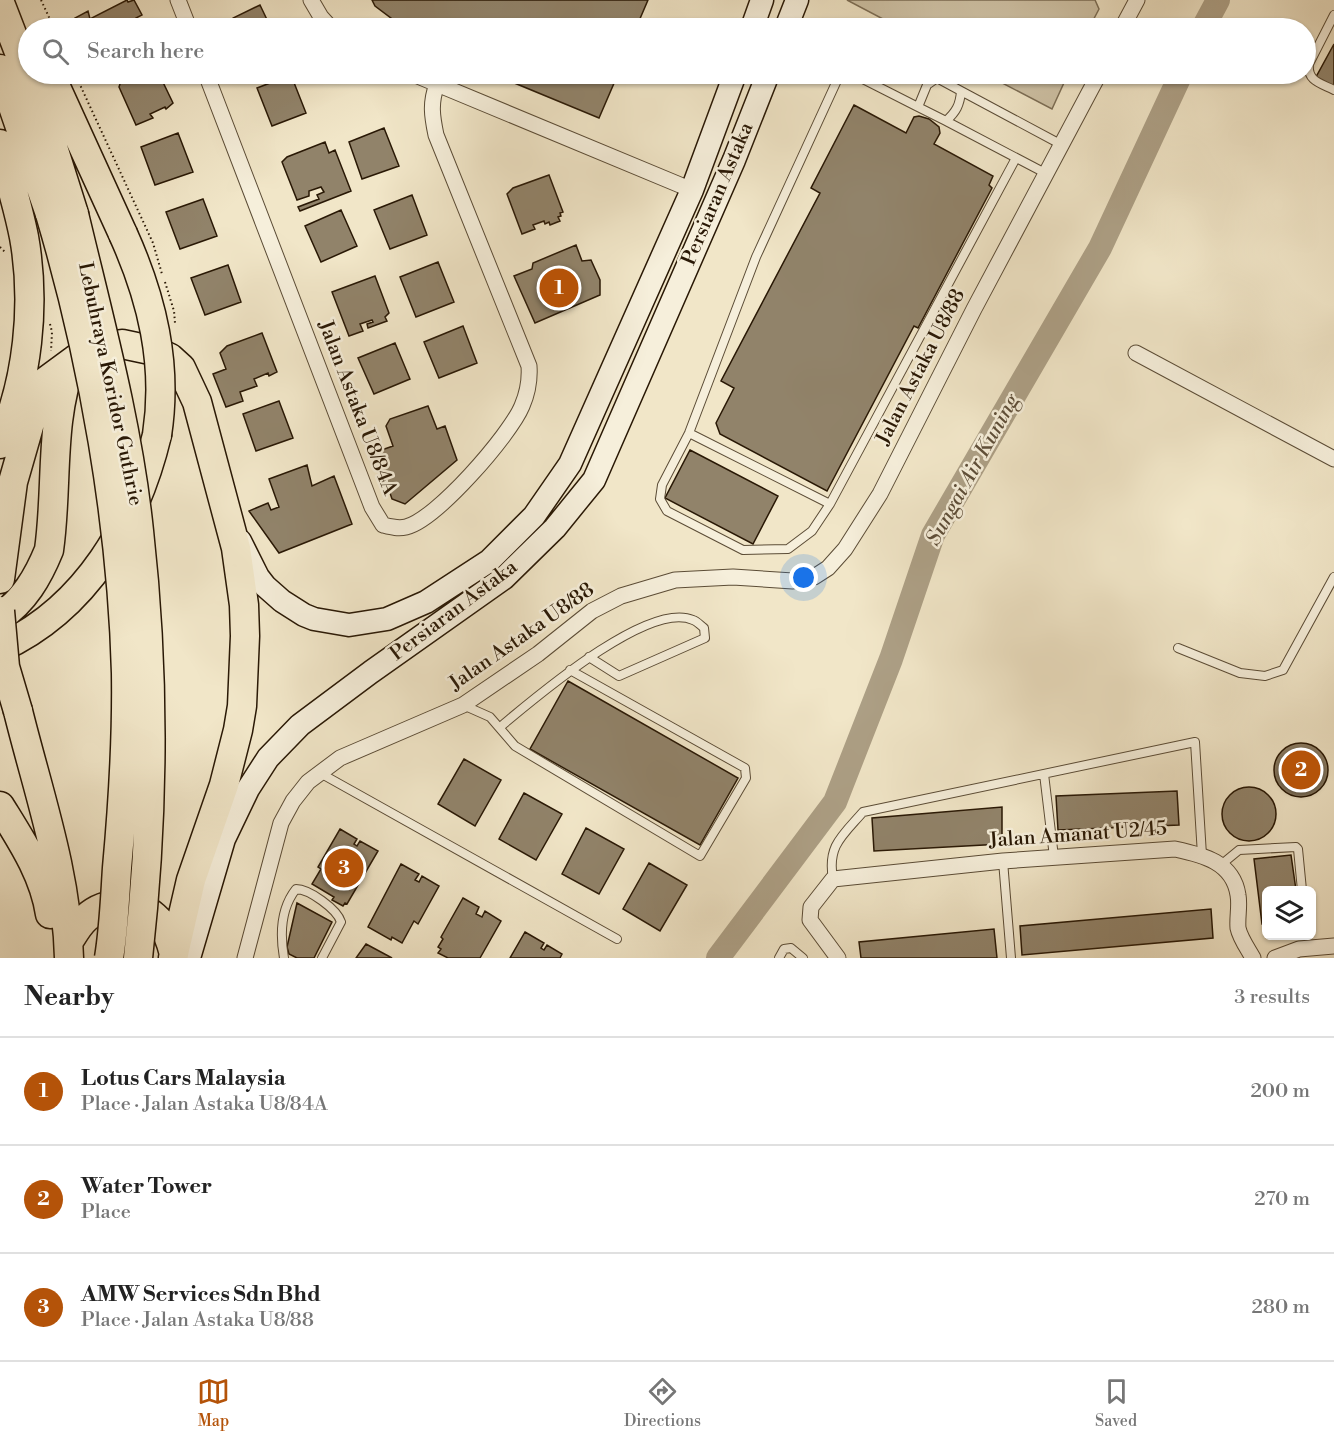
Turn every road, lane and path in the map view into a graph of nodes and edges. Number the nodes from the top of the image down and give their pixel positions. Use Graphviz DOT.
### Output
graph roads {
  1 [pos="11,0"];
  2 [pos="41,0"];
  3 [pos="178,0"];
  4 [pos="311,0"];
  5 [pos="762,0"];
  6 [pos="797,0"];
  7 [pos="1137,0"];
  8 [pos="0,3"];
  9 [pos="1334,15"];
  10 [pos="23,18"];
  11 [pos="49,18"];
  12 [pos="185,18"];
  13 [pos="322,18"];
  14 [pos="756,18"];
  15 [pos="790,18"];
  16 [pos="1127,18"];
  17 [pos="18,50"];
  18 [pos="1316,50"];
  19 [pos="0,69"];
  20 [pos="1316,80"];
  21 [pos="31,84"];
  22 [pos="55,84"];
  23 [pos="210,84"];
  24 [pos="437,84"];
  25 [pos="731,84"];
  26 [pos="764,84"];
  27 [pos="835,84"];
  28 [pos="873,84"];
  29 [pos="928,84"];
  30 [pos="948,84"];
  31 [pos="1094,84"];
  32 [pos="1334,90"];
  33 [pos="961,91"];
  34 [pos="918,107"];
  35 [pos="946,121"];
  36 [pos="0,144"];
  37 [pos="1062,145"];
  38 [pos="1016,158"];
  39 [pos="734,160"];
  40 [pos="1047,174"];
  41 [pos="692,190"];
  42 [pos="62,214"];
  43 [pos="1136,353"];
  44 [pos="72,362"];
  45 [pos="689,433"];
  46 [pos="0,444"];
  47 [pos="1334,459"];
  48 [pos="830,504"];
  49 [pos="230,521"];
  50 [pos="1334,577"];
  51 [pos="0,579"];
  52 [pos="0,611"];
  53 [pos="0,618"];
  54 [pos="0,648"];
  55 [pos="1178,648"];
  56 [pos="589,657"];
  57 [pos="570,670"];
  58 [pos="463,705"];
  59 [pos="500,727"];
  60 [pos="320,773"];
  61 [pos="1044,774"];
  62 [pos="0,806"];
  63 [pos="1202,855"];
  64 [pos="1054,857"];
  65 [pos="1003,861"];
  66 [pos="1222,864"];
  67 [pos="832,879"];
  68 [pos="1302,886"];
  69 [pos="617,939"];
  70 [pos="1334,946"];
  71 [pos="64,952"];
  72 [pos="179,957"];
  73 [pos="109,958"];
  74 [pos="138,958"];
  75 [pos="245,958"];
  76 [pos="284,958"];
  77 [pos="322,958"];
  78 [pos="779,958"];
  79 [pos="802,958"];
  80 [pos="838,958"];
  81 [pos="1011,958"];
  82 [pos="1253,958"];
  83 [pos="1275,958"];
  1 -- 10 [label="highway"];
  2 -- 11 [label="path"];
  3 -- 12 [label="street"];
  4 -- 13 [label="street"];
  5 -- 14 [label="main road"];
  6 -- 15 [label="main road"];
  7 -- 16 [label="street"];
  8 -- 17 [label="highway, Lebuhraya Koridor Guthrie"];
  9 -- 18 [label="lane"];
  19 -- 42 [label="highway, Lebuhraya Koridor Guthrie"];
  20 -- 32 [label="lane"];
  21 -- 42 [label="highway, Lebuhraya Koridor Guthrie"];
  22 -- 54 [label="highway, bridge"];
  23 -- 24 [label="street, Jalan Astaka U8/84A"];
  24 -- 41 [label="street"];
  25 -- 41 [label="main road, Persiaran Astaka"];
  26 -- 39 [label="main road, Persiaran Astaka"];
  27 -- 45 [label="lane"];
  28 -- 34 [label="lane"];
  29 -- 34 [label="lane"];
  30 -- 33 [label="lane"];
  31 -- 37 [label="street, Jalan Astaka U8/88"];
  33 -- 35 [label="lane"];
  33 -- 37 [label="lane"];
  34 -- 35 [label="lane"];
  35 -- 38 [label="lane"];
  36 -- 46 [label="highway"];
  37 -- 40 [label="street, Jalan Astaka U8/88"];
  38 -- 40 [label="lane"];
  38 -- 48 [label="lane"];
  39 -- 41 [label="main road"];
  39 -- 72 [label="main road, Persiaran Astaka"];
  40 -- 58 [label="street, Jalan Astaka U8/88"];
  41 -- 49 [label="main road, Persiaran Astaka"];
  42 -- 73 [label="highway, Lebuhraya Koridor Guthrie, bridge"];
  42 -- 74 [label="highway, Lebuhraya Koridor Guthrie, bridge"];
  43 -- 47 [label="street"];
  44 -- 49 [label="highway"];
  44 -- 51 [label="highway"];
  44 -- 53 [label="highway"];
  45 -- 48 [label="lane"];
  45 -- 48 [label="lane"];
  49 -- 72 [label="highway"];
  50 -- 55 [label="lane"];
  52 -- 71 [label="highway, bridge"];
  56 -- 56 [label="lane"];
  56 -- 57 [label="lane"];
  57 -- 59 [label="lane"];
  57 -- 59 [label="lane"];
  58 -- 59 [label="lane"];
  58 -- 60 [label="street, Jalan Astaka U8/88"];
  60 -- 69 [label="lane"];
  60 -- 75 [label="street, Jalan Astaka U8/88"];
  61 -- 63 [label="lane"];
  61 -- 64 [label="lane"];
  61 -- 67 [label="lane"];
  62 -- 71 [label="highway"];
  63 -- 64 [label="street, Jalan Amanat U2/45"];
  63 -- 66 [label="street, Jalan Amanat U2/45"];
  64 -- 65 [label="street, Jalan Amanat U2/45"];
  65 -- 67 [label="street, Jalan Amanat U2/45"];
  65 -- 81 [label="lane"];
  66 -- 68 [label="lane"];
  66 -- 82 [label="street"];
  67 -- 80 [label="street"];
  70 -- 83 [label="street"];
  71 -- 72 [label="highway"];
  76 -- 77 [label="lane"];
  78 -- 79 [label="lane"];
}
